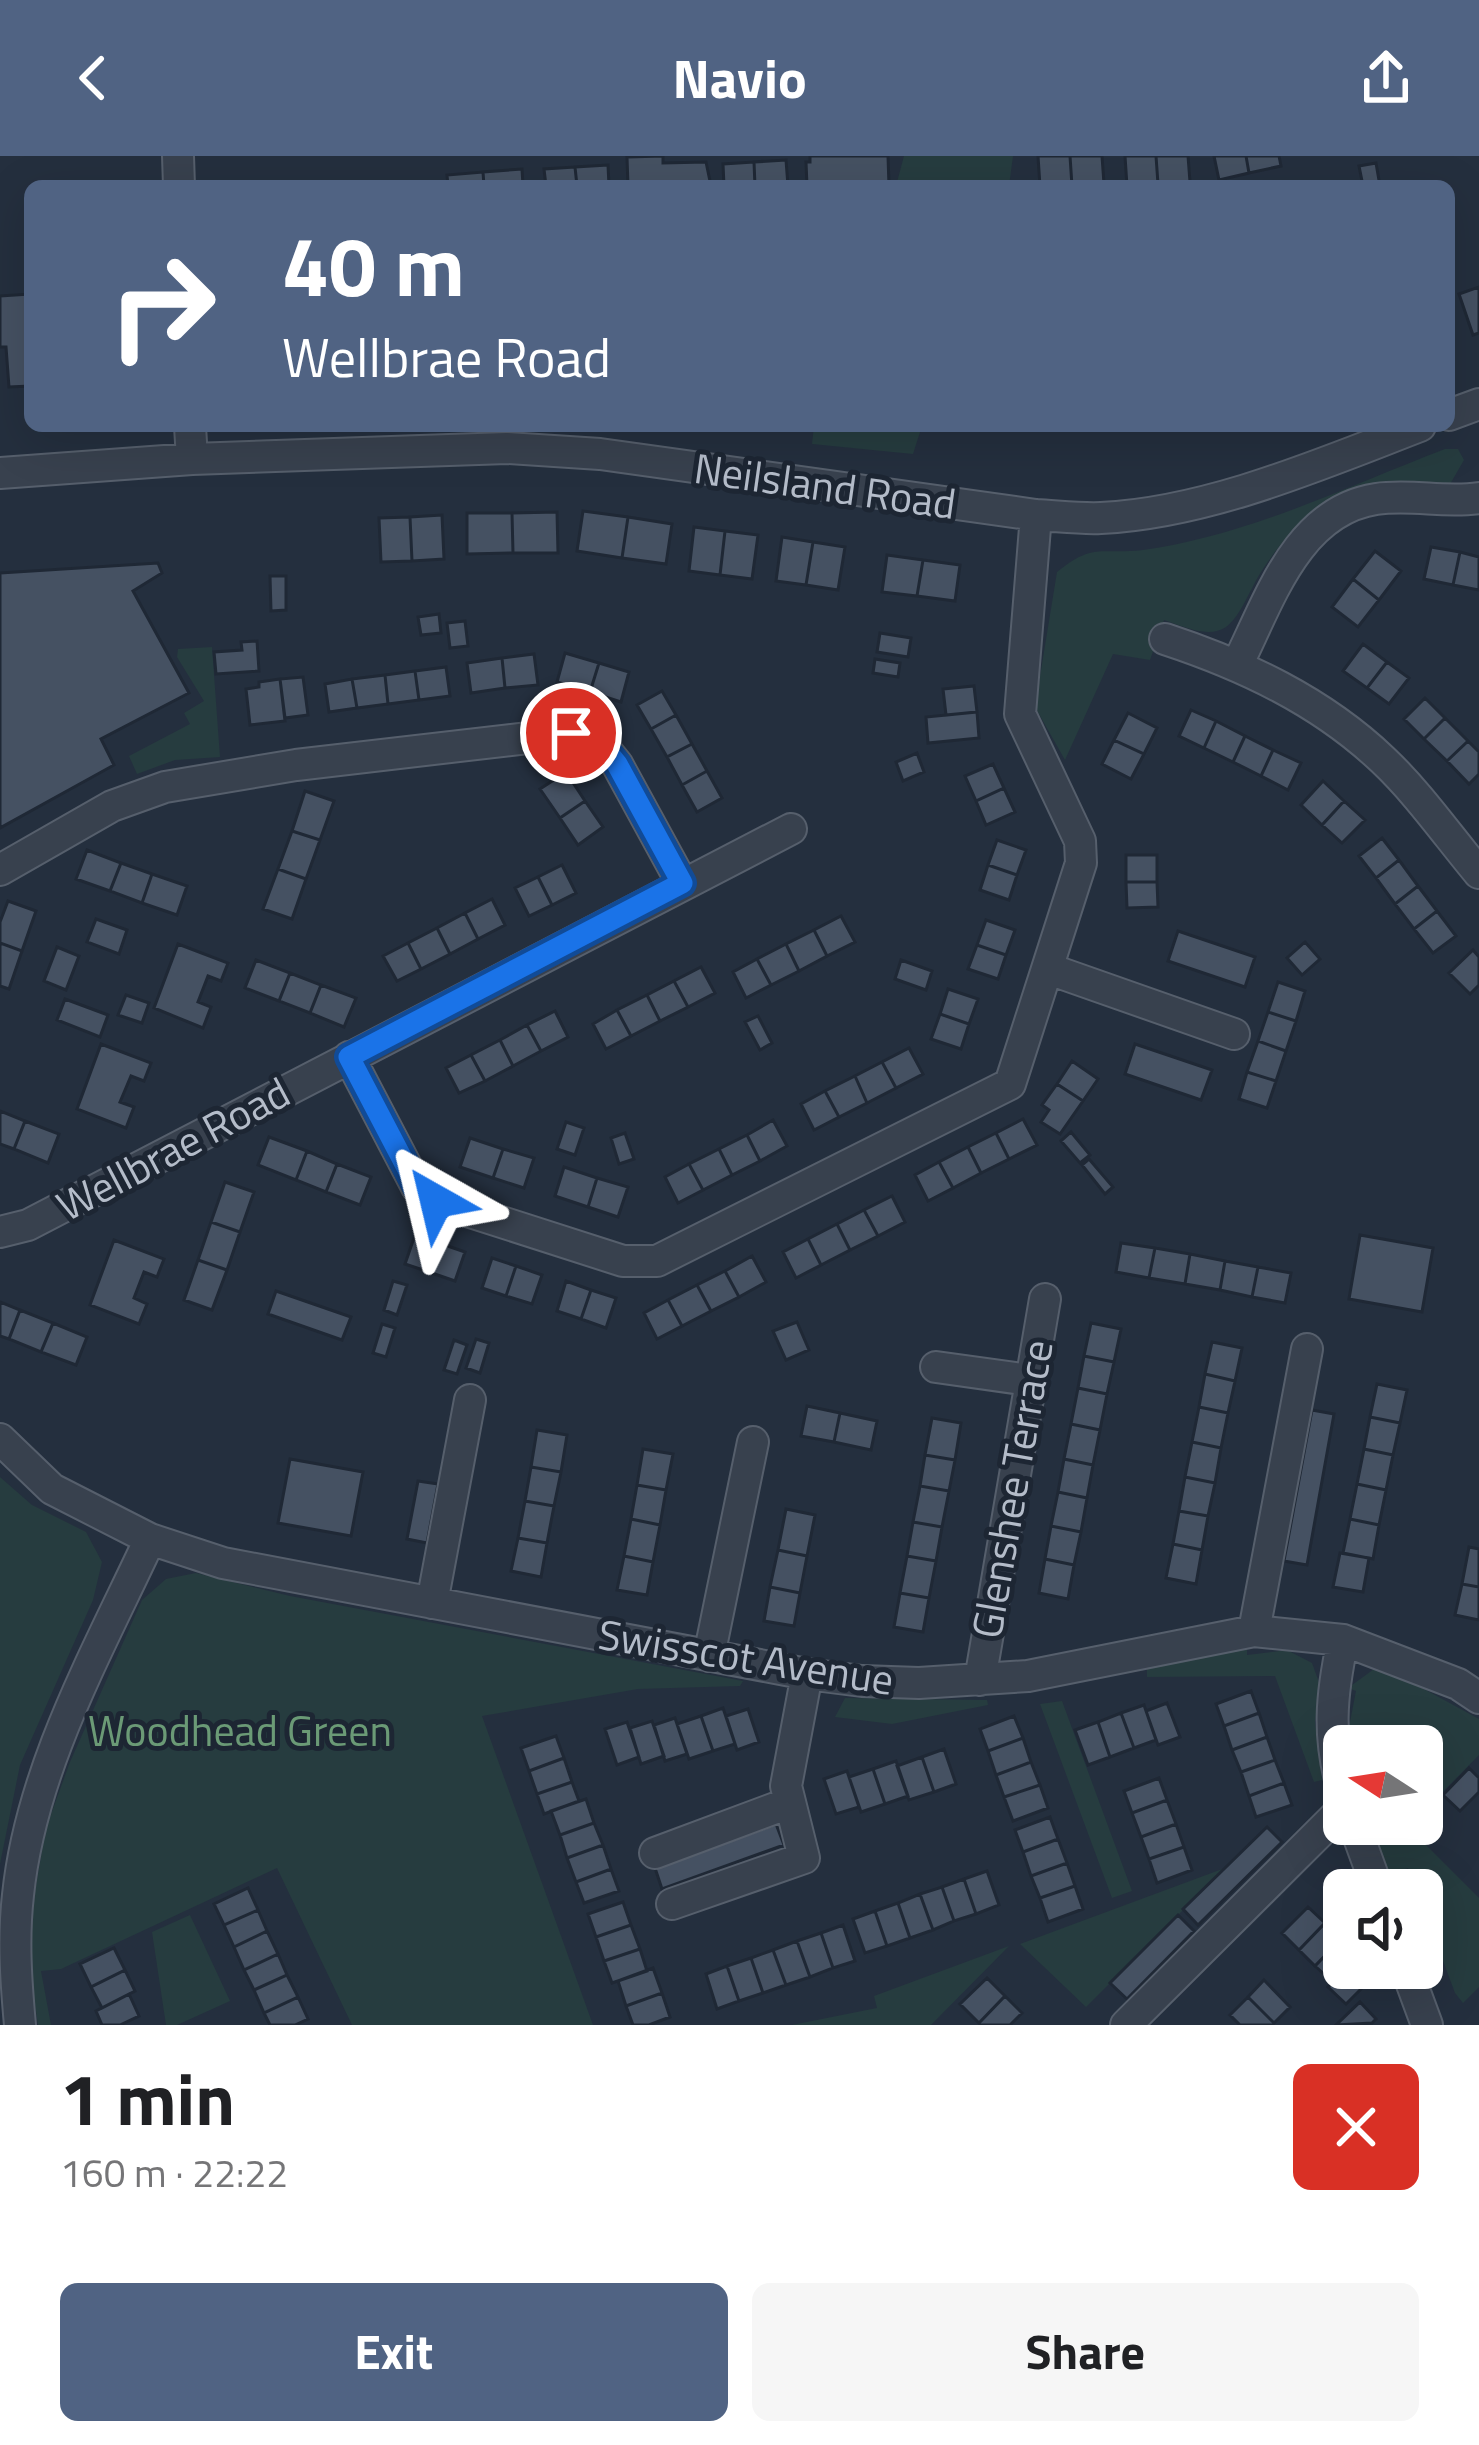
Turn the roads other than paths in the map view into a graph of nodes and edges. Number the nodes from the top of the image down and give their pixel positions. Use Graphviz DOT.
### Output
graph roads {
  1 [pos="190,432"];
  2 [pos="1404,432"];
  3 [pos="192,459"];
  4 [pos="0,473"];
  5 [pos="1479,498"];
  6 [pos="1036,514"];
  7 [pos="1165,639"];
  8 [pos="1238,663"];
  9 [pos="791,829"];
  10 [pos="0,870"];
  11 [pos="1479,873"];
  12 [pos="682,883"];
  13 [pos="1049,970"];
  14 [pos="1234,1034"];
  15 [pos="349,1057"];
  16 [pos="0,1232"];
  17 [pos="1045,1299"];
  18 [pos="1307,1349"];
  19 [pos="936,1367"];
  20 [pos="1029,1380"];
  21 [pos="470,1400"];
  22 [pos="0,1438"];
  23 [pos="753,1442"];
  24 [pos="149,1540"];
  25 [pos="432,1603"];
  26 [pos="1254,1631"];
  27 [pos="1343,1640"];
  28 [pos="709,1656"];
  29 [pos="807,1674"];
  30 [pos="980,1680"];
  31 [pos="1479,1698"];
  32 [pos="1330,1725"];
  33 [pos="789,1803"];
  34 [pos="1323,1829"];
  35 [pos="655,1853"];
  36 [pos="672,1904"];
  37 [pos="1413,1989"];
  38 [pos="20,2025"];
  39 [pos="1126,2025"];
  40 [pos="1426,2025"];
  1 -- 3 [label="street"];
  2 -- 6 [label="street, Neilsland Road"];
  3 -- 4 [label="street, Neilsland Road"];
  3 -- 6 [label="street, Neilsland Road"];
  5 -- 8 [label="street"];
  6 -- 13 [label="street"];
  7 -- 8 [label="street"];
  8 -- 11 [label="street"];
  9 -- 12 [label="street, Wellbrae Road"];
  10 -- 12 [label="street"];
  12 -- 15 [label="street, Wellbrae Road"];
  13 -- 14 [label="street"];
  13 -- 15 [label="street"];
  15 -- 16 [label="street, Wellbrae Road"];
  17 -- 20 [label="street, Glenshee Terrace"];
  18 -- 26 [label="street"];
  19 -- 20 [label="street"];
  20 -- 30 [label="street, Glenshee Terrace"];
  21 -- 25 [label="street"];
  22 -- 24 [label="street, Swisscot Avenue"];
  23 -- 28 [label="street"];
  24 -- 25 [label="street, Swisscot Avenue"];
  24 -- 38 [label="street"];
  25 -- 28 [label="street, Swisscot Avenue"];
  26 -- 27 [label="street, Swisscot Avenue"];
  26 -- 30 [label="street, Swisscot Avenue"];
  27 -- 31 [label="street, Swisscot Avenue"];
  27 -- 32 [label="street"];
  28 -- 29 [label="street, Swisscot Avenue"];
  29 -- 30 [label="street, Swisscot Avenue"];
  29 -- 33 [label="street"];
  33 -- 35 [label="street"];
  33 -- 36 [label="street"];
  34 -- 39 [label="street"];
  37 -- 40 [label="street"];
}
